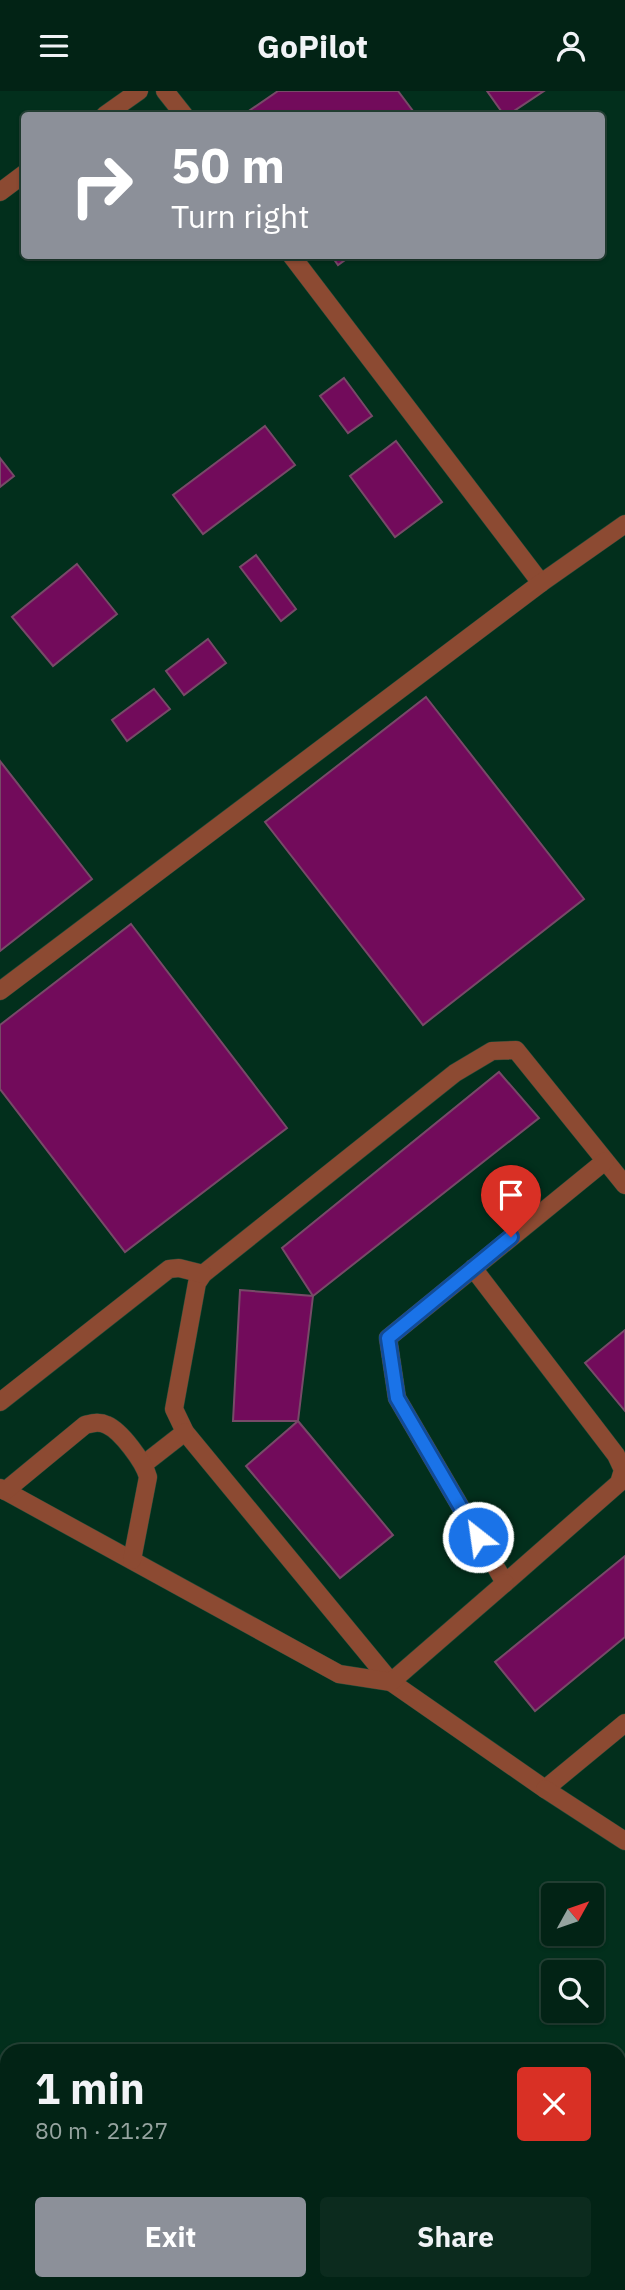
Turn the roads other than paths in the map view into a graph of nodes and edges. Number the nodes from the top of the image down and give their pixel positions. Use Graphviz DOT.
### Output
graph roads {
  1 [pos="139,91"];
  2 [pos="165,91"];
  3 [pos="110,112"];
  4 [pos="182,112"];
  5 [pos="21,176"];
  6 [pos="0,192"];
  7 [pos="294,259"];
  8 [pos="625,524"];
  9 [pos="541,583"];
  10 [pos="0,991"];
  11 [pos="605,1161"];
  12 [pos="625,1185"];
  13 [pos="473,1268"];
  14 [pos="203,1274"];
  15 [pos="0,1402"];
  16 [pos="185,1432"];
  17 [pos="144,1464"];
  18 [pos="3,1489"];
  19 [pos="132,1560"];
  20 [pos="505,1583"];
  21 [pos="391,1682"];
  22 [pos="625,1723"];
  23 [pos="545,1789"];
  24 [pos="625,1841"];
  1 -- 3 [label="lane"];
  2 -- 4 [label="lane"];
  5 -- 6 [label="lane"];
  7 -- 9 [label="lane"];
  8 -- 9 [label="lane"];
  9 -- 10 [label="lane"];
  11 -- 12 [label="lane"];
  11 -- 13 [label="lane"];
  11 -- 14 [label="lane"];
  13 -- 20 [label="lane"];
  13 -- 20 [label="lane"];
  14 -- 15 [label="lane"];
  14 -- 16 [label="lane"];
  16 -- 17 [label="lane"];
  16 -- 21 [label="lane"];
  17 -- 18 [label="lane"];
  17 -- 19 [label="lane"];
  18 -- 19 [label="lane"];
  19 -- 21 [label="lane"];
  20 -- 21 [label="lane"];
  21 -- 23 [label="lane"];
  22 -- 23 [label="lane"];
  23 -- 24 [label="lane"];
}
